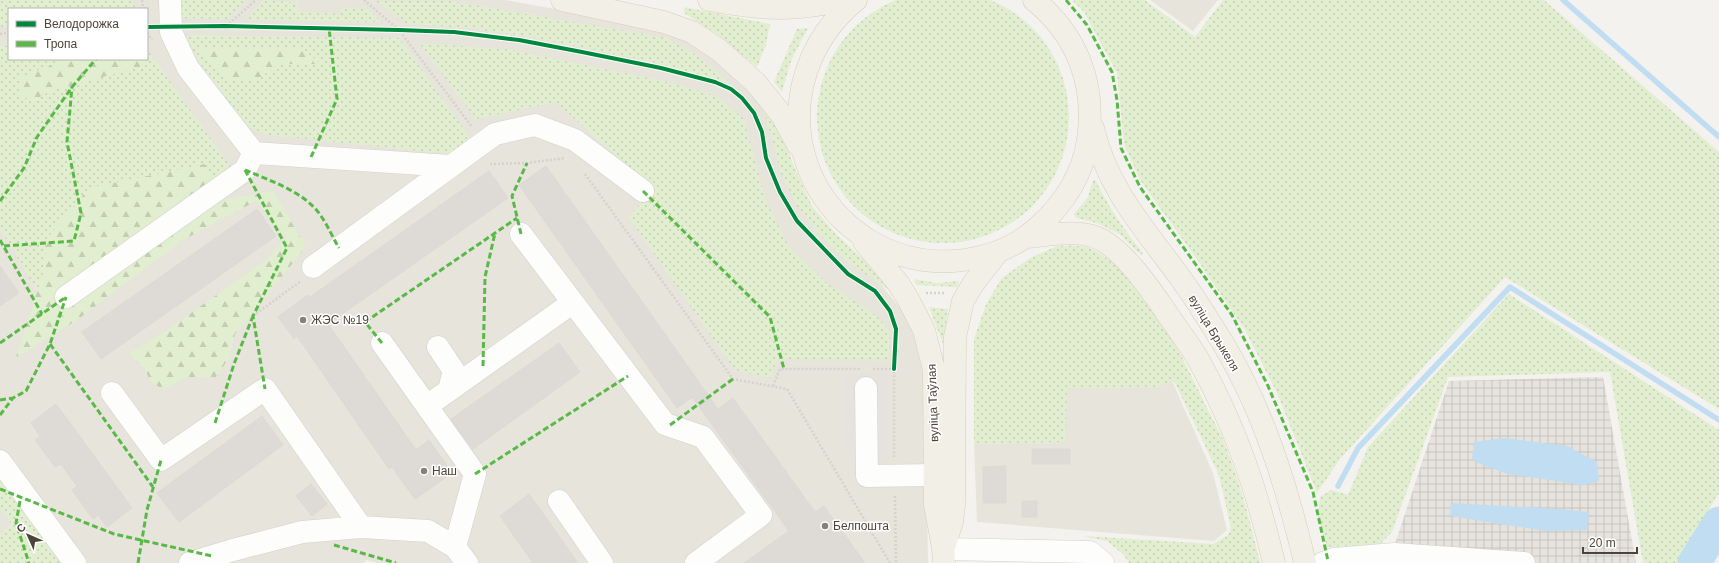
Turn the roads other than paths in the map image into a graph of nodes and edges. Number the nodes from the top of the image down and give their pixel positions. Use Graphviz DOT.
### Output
graph roads {
  1 [pos="170,0"];
  2 [pos="562,0"];
  3 [pos="709,0"];
  4 [pos="842,0"];
  5 [pos="856,0"];
  6 [pos="1040,4"];
  7 [pos="1091,119"];
  8 [pos="254,153"];
  9 [pos="804,157"];
  10 [pos="451,166"];
  11 [pos="643,191"];
  12 [pos="856,232"];
  13 [pos="521,234"];
  14 [pos="1027,237"];
  15 [pos="998,252"];
  16 [pos="313,267"];
  17 [pos="66,297"];
  18 [pos="572,303"];
  19 [pos="382,343"];
  20 [pos="438,347"];
  21 [pos="866,375"];
  22 [pos="449,390"];
  23 [pos="112,393"];
  24 [pos="427,406"];
  25 [pos="0,461"];
  26 [pos="935,475"];
  27 [pos="559,501"];
  28 [pos="361,527"];
  29 [pos="461,555"];
  30 [pos="235,556"];
  31 [pos="944,556"];
  32 [pos="1002,556"];
  33 [pos="1067,557"];
  34 [pos="75,563"];
  35 [pos="190,563"];
  36 [pos="602,563"];
  37 [pos="696,563"];
  38 [pos="1103,563"];
  39 [pos="1274,563"];
  40 [pos="1305,563"];
  41 [pos="1323,563"];
  42 [pos="1524,563"];
  1 -- 8 [label="lane"];
  2 -- 9 [label="main road"];
  3 -- 4 [label="main road"];
  5 -- 9 [label="main road"];
  6 -- 7 [label="main road"];
  7 -- 14 [label="main road"];
  7 -- 40 [label="main road, вуліца Брыкеля"];
  8 -- 10 [label="lane"];
  8 -- 17 [label="lane"];
  9 -- 12 [label="main road"];
  10 -- 11 [label="lane"];
  10 -- 16 [label="lane"];
  12 -- 15 [label="main road"];
  12 -- 26 [label="main road, вуліца Таўлая"];
  13 -- 18 [label="lane"];
  14 -- 15 [label="main road"];
  14 -- 39 [label="main road"];
  15 -- 31 [label="main road, вуліца Таўлая"];
  18 -- 22 [label="lane"];
  18 -- 37 [label="lane"];
  19 -- 24 [label="lane"];
  20 -- 22 [label="lane"];
  21 -- 26 [label="lane"];
  22 -- 24 [label="lane"];
  23 -- 28 [label="lane"];
  24 -- 29 [label="lane"];
  25 -- 34 [label="lane"];
  26 -- 31 [label="main road, вуліца Таўлая"];
  27 -- 36 [label="lane"];
  28 -- 29 [label="lane"];
  28 -- 30 [label="lane"];
  30 -- 35 [label="lane"];
  31 -- 32 [label="lane"];
  32 -- 33 [label="lane"];
  33 -- 38 [label="lane"];
  41 -- 42 [label="lane"];
}
